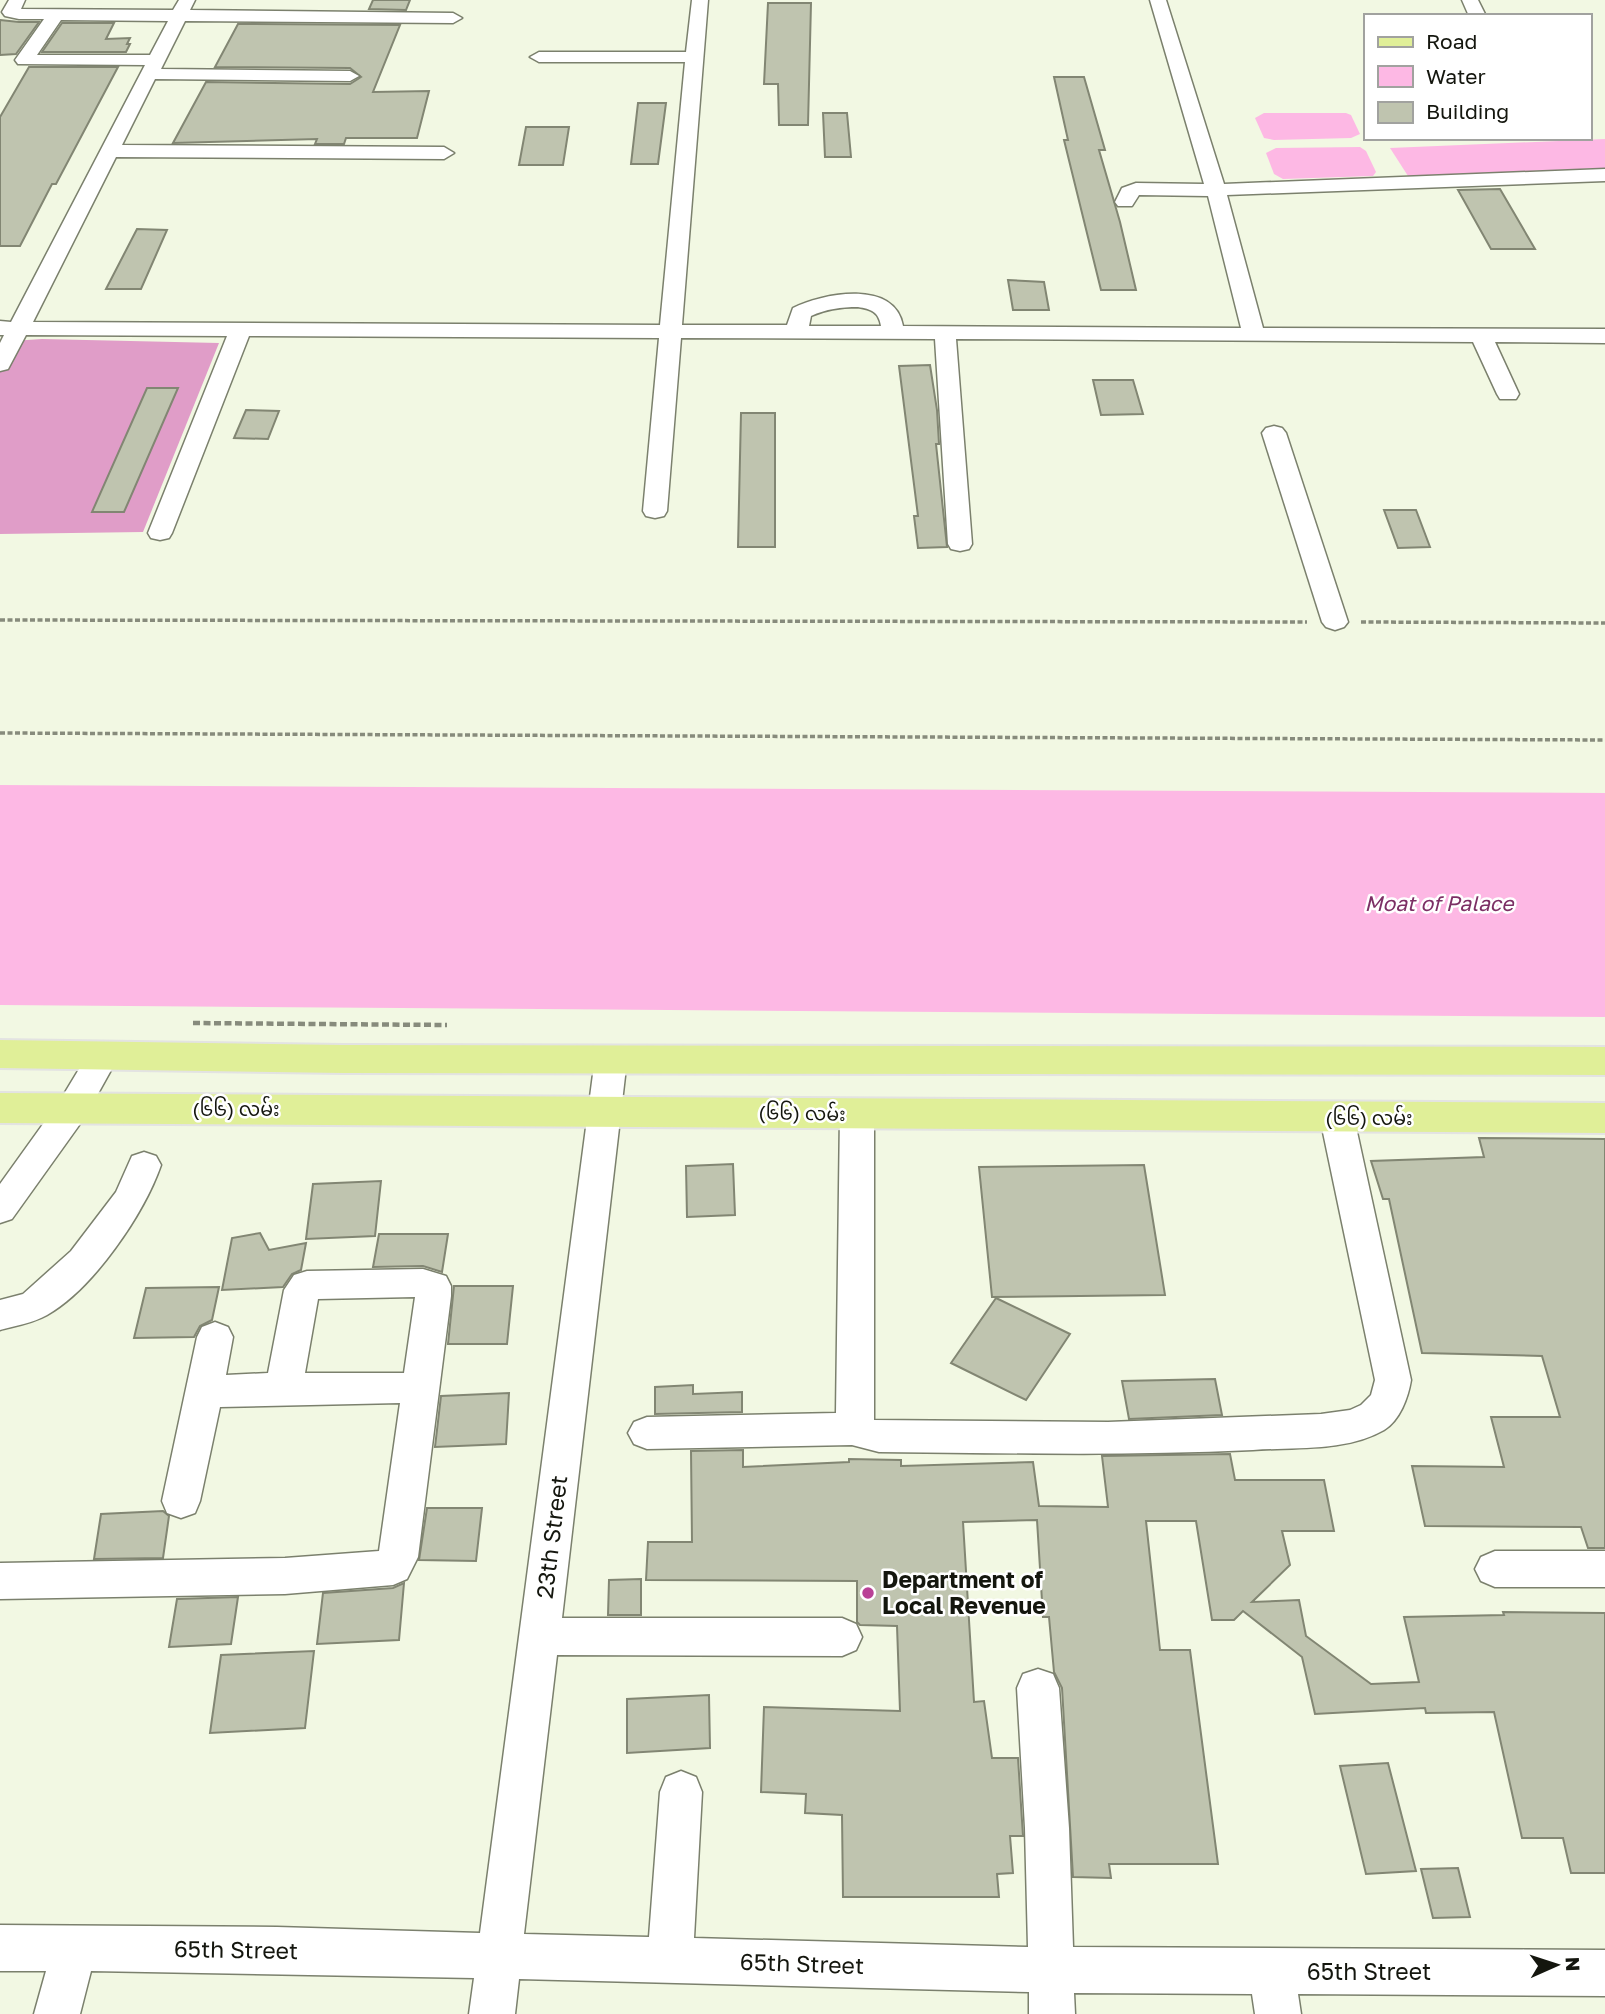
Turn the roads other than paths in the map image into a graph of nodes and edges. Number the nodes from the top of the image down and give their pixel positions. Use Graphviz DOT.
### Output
graph roads {
  1 [pos="17,0"];
  2 [pos="700,0"];
  3 [pos="1158,0"];
  4 [pos="183,7"];
  5 [pos="56,14"];
  6 [pos="453,18"];
  7 [pos="540,57"];
  8 [pos="694,58"];
  9 [pos="152,67"];
  10 [pos="350,76"];
  11 [pos="109,150"];
  12 [pos="444,153"];
  13 [pos="1605,175"];
  14 [pos="1216,190"];
  15 [pos="1125,202"];
  16 [pos="970,307"];
  17 [pos="9,328"];
  18 [pos="241,329"];
  19 [pos="672,331"];
  20 [pos="796,332"];
  21 [pos="893,332"];
  22 [pos="945,333"];
  23 [pos="972,333"];
  24 [pos="1254,334"];
  25 [pos="1481,336"];
  26 [pos="1605,336"];
  27 [pos="0,364"];
  28 [pos="1508,394"];
  29 [pos="1274,433"];
  30 [pos="655,511"];
  31 [pos="160,533"];
  32 [pos="960,544"];
  33 [pos="1335,622"];
  34 [pos="0,1054"];
  35 [pos="104,1054"];
  36 [pos="611,1059"];
  37 [pos="1605,1061"];
  38 [pos="0,1108"];
  39 [pos="73,1108"];
  40 [pos="604,1110"];
  41 [pos="857,1114"];
  42 [pos="1336,1118"];
  43 [pos="1605,1118"];
  44 [pos="144,1165"];
  45 [pos="0,1210"];
  46 [pos="0,1315"];
  47 [pos="215,1337"];
  48 [pos="284,1388"];
  49 [pos="421,1388"];
  50 [pos="204,1392"];
  51 [pos="855,1429"];
  52 [pos="647,1433"];
  53 [pos="181,1501"];
  54 [pos="1495,1569"];
  55 [pos="1605,1569"];
  56 [pos="0,1581"];
  57 [pos="539,1636"];
  58 [pos="842,1637"];
  59 [pos="1038,1688"];
  60 [pos="681,1792"];
  61 [pos="0,1948"];
  62 [pos="74,1949"];
  63 [pos="499,1957"];
  64 [pos="670,1959"];
  65 [pos="1051,1970"];
  66 [pos="1605,1973"];
  67 [pos="1274,1993"];
  68 [pos="57,2014"];
  69 [pos="492,2014"];
  70 [pos="1052,2014"];
  1 -- 5 [label="street"];
  2 -- 8 [label="street"];
  3 -- 14 [label="street"];
  4 -- 5 [label="street"];
  4 -- 6 [label="street"];
  4 -- 9 [label="street"];
  5 -- 9 [label="street"];
  7 -- 8 [label="street"];
  8 -- 19 [label="street"];
  9 -- 10 [label="street"];
  9 -- 11 [label="street"];
  11 -- 12 [label="street"];
  11 -- 17 [label="street"];
  13 -- 14 [label="street"];
  14 -- 15 [label="street"];
  14 -- 24 [label="street"];
  16 -- 23 [label="street"];
  17 -- 18 [label="street"];
  17 -- 27 [label="street"];
  18 -- 19 [label="street"];
  18 -- 31 [label="street"];
  19 -- 20 [label="street"];
  19 -- 30 [label="street"];
  20 -- 21 [label="street"];
  20 -- 21 [label="street"];
  21 -- 22 [label="street"];
  22 -- 23 [label="street"];
  22 -- 32 [label="street"];
  23 -- 24 [label="street"];
  24 -- 25 [label="street"];
  25 -- 26 [label="street"];
  25 -- 28 [label="street"];
  29 -- 33 [label="street"];
  34 -- 35 [label="main road"];
  35 -- 36 [label="main road"];
  35 -- 39 [label="street"];
  36 -- 37 [label="main road"];
  36 -- 40 [label="street, 23th Street"];
  38 -- 39 [label="main road, (၆၆) လမ်း"];
  39 -- 40 [label="main road, (၆၆) လမ်း"];
  39 -- 45 [label="street"];
  40 -- 41 [label="main road, (၆၆) လမ်း"];
  40 -- 57 [label="street, 23th Street"];
  41 -- 42 [label="main road, (၆၆) လမ်း"];
  41 -- 51 [label="street"];
  42 -- 43 [label="main road, (၆၆) လမ်း"];
  42 -- 51 [label="street"];
  44 -- 46 [label="street"];
  47 -- 50 [label="street"];
  48 -- 49 [label="street"];
  48 -- 49 [label="street"];
  48 -- 50 [label="street"];
  49 -- 56 [label="street"];
  50 -- 53 [label="street"];
  51 -- 52 [label="street"];
  54 -- 55 [label="street"];
  57 -- 58 [label="street"];
  57 -- 63 [label="street, 23th Street"];
  59 -- 65 [label="street"];
  60 -- 64 [label="street"];
  61 -- 62 [label="street, 65th Street"];
  62 -- 63 [label="street, 65th Street"];
  62 -- 68 [label="street"];
  63 -- 64 [label="street, 65th Street"];
  63 -- 69 [label="street, 23th Street"];
  64 -- 65 [label="street, 65th Street"];
  65 -- 67 [label="street, 65th Street"];
  65 -- 70 [label="street"];
  66 -- 67 [label="street, 65th Street"];
}
